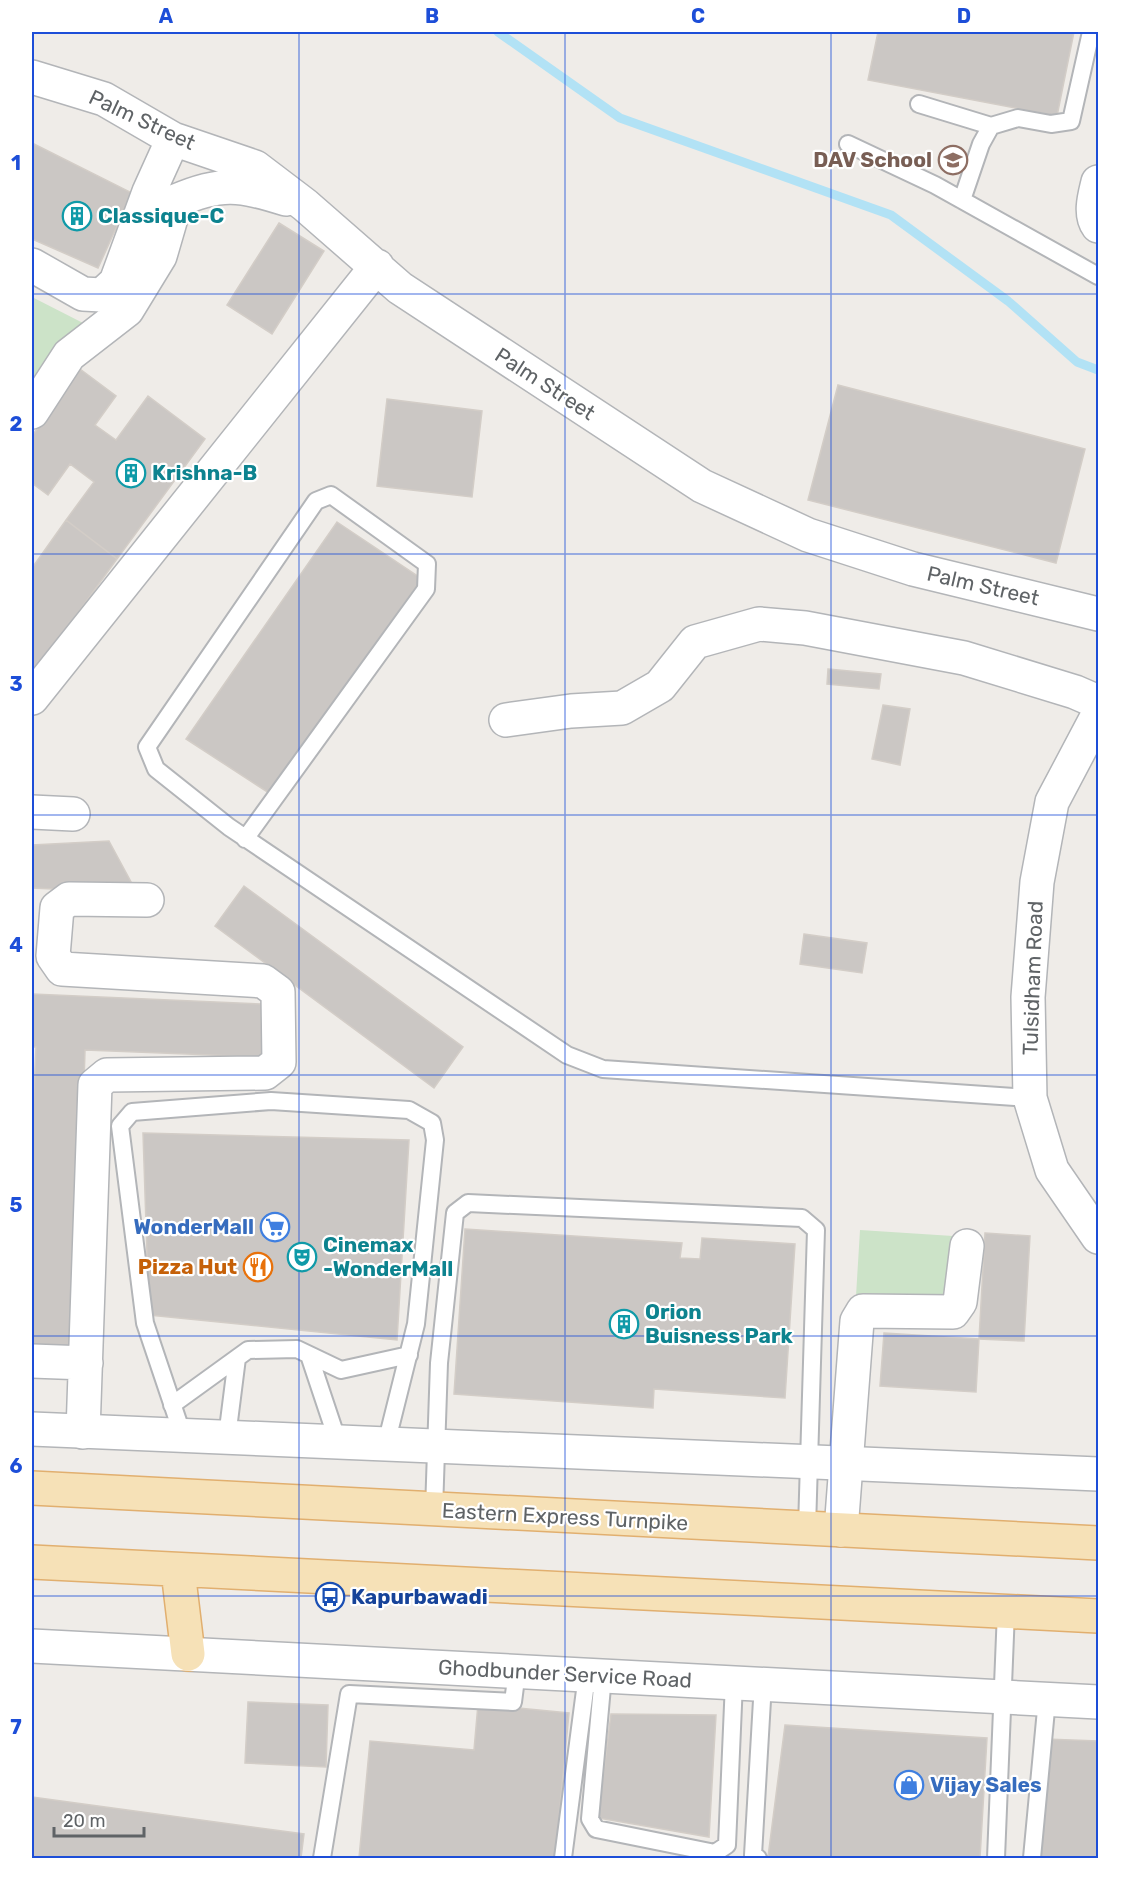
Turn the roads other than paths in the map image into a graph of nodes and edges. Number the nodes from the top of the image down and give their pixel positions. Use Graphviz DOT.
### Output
graph roads {
  1 [pos="1091,32"];
  2 [pos="32,77"];
  3 [pos="918,104"];
  4 [pos="991,126"];
  5 [pos="172,139"];
  6 [pos="848,144"];
  7 [pos="1098,182"];
  8 [pos="962,200"];
  9 [pos="305,205"];
  10 [pos="1098,226"];
  11 [pos="32,265"];
  12 [pos="377,266"];
  13 [pos="1098,276"];
  14 [pos="32,412"];
  15 [pos="1098,614"];
  16 [pos="32,698"];
  17 [pos="1098,702"];
  18 [pos="1098,715"];
  19 [pos="506,720"];
  20 [pos="32,812"];
  21 [pos="73,814"];
  22 [pos="245,839"];
  23 [pos="147,900"];
  24 [pos="1030,1098"];
  25 [pos="1098,1237"];
  26 [pos="966,1246"];
  27 [pos="309,1355"];
  28 [pos="409,1355"];
  29 [pos="237,1358"];
  30 [pos="32,1361"];
  31 [pos="86,1363"];
  32 [pos="172,1405"];
  33 [pos="32,1429"];
  34 [pos="83,1432"];
  35 [pos="183,1436"];
  36 [pos="227,1437"];
  37 [pos="338,1442"];
  38 [pos="386,1444"];
  39 [pos="436,1446"];
  40 [pos="809,1462"];
  41 [pos="845,1464"];
  42 [pos="1098,1474"];
  43 [pos="32,1488"];
  44 [pos="434,1510"];
  45 [pos="807,1528"];
  46 [pos="841,1530"];
  47 [pos="1098,1543"];
  48 [pos="32,1562"];
  49 [pos="178,1571"];
  50 [pos="1006,1611"];
  51 [pos="1098,1616"];
  52 [pos="32,1646"];
  53 [pos="188,1654"];
  54 [pos="517,1671"];
  55 [pos="595,1675"];
  56 [pos="749,1682"];
  57 [pos="1001,1696"];
  58 [pos="1047,1699"];
  59 [pos="1098,1702"];
  60 [pos="322,1858"];
  61 [pos="563,1858"];
  62 [pos="758,1858"];
  63 [pos="996,1858"];
  64 [pos="1032,1858"];
  1 -- 4 [label="lane"];
  2 -- 5 [label="street, Palm Street"];
  3 -- 4 [label="lane"];
  4 -- 8 [label="lane"];
  5 -- 9 [label="street, Palm Street"];
  5 -- 11 [label="street"];
  6 -- 8 [label="lane"];
  7 -- 10 [label="street"];
  8 -- 13 [label="lane"];
  9 -- 12 [label="street, Palm Street"];
  9 -- 14 [label="street"];
  12 -- 15 [label="street, Palm Street"];
  12 -- 16 [label="street"];
  17 -- 19 [label="street"];
  18 -- 24 [label="street, Tulsidham Road"];
  20 -- 21 [label="street"];
  22 -- 22 [label="lane"];
  22 -- 24 [label="lane"];
  23 -- 31 [label="street"];
  24 -- 25 [label="street, Tulsidham Road"];
  26 -- 41 [label="street"];
  27 -- 28 [label="lane"];
  27 -- 29 [label="lane"];
  27 -- 37 [label="lane"];
  28 -- 32 [label="lane"];
  28 -- 38 [label="lane"];
  29 -- 32 [label="lane"];
  29 -- 36 [label="lane"];
  30 -- 31 [label="street"];
  31 -- 34 [label="street"];
  32 -- 35 [label="lane"];
  33 -- 34 [label="street"];
  34 -- 35 [label="street"];
  35 -- 36 [label="street"];
  36 -- 37 [label="street"];
  37 -- 38 [label="street"];
  38 -- 39 [label="street"];
  39 -- 40 [label="street"];
  39 -- 40 [label="lane"];
  39 -- 44 [label="lane"];
  40 -- 41 [label="street"];
  40 -- 45 [label="lane"];
  41 -- 42 [label="street"];
  41 -- 46 [label="street"];
  43 -- 44 [label="main road, Eastern Express Turnpike"];
  44 -- 45 [label="main road, Eastern Express Turnpike"];
  45 -- 46 [label="main road, Eastern Express Turnpike"];
  46 -- 47 [label="main road, Eastern Express Turnpike"];
  48 -- 49 [label="main road"];
  49 -- 50 [label="main road"];
  49 -- 53 [label="main road"];
  50 -- 51 [label="main road"];
  50 -- 57 [label="lane"];
  52 -- 53 [label="street, Ghodbunder Service Road"];
  53 -- 54 [label="street, Ghodbunder Service Road"];
  54 -- 55 [label="street, Ghodbunder Service Road"];
  54 -- 60 [label="lane"];
  55 -- 56 [label="street, Ghodbunder Service Road"];
  55 -- 56 [label="lane"];
  55 -- 61 [label="lane"];
  56 -- 57 [label="street, Ghodbunder Service Road"];
  56 -- 62 [label="lane"];
  57 -- 58 [label="street, Ghodbunder Service Road"];
  57 -- 63 [label="lane"];
  58 -- 59 [label="street, Ghodbunder Service Road"];
  58 -- 64 [label="lane"];
}
